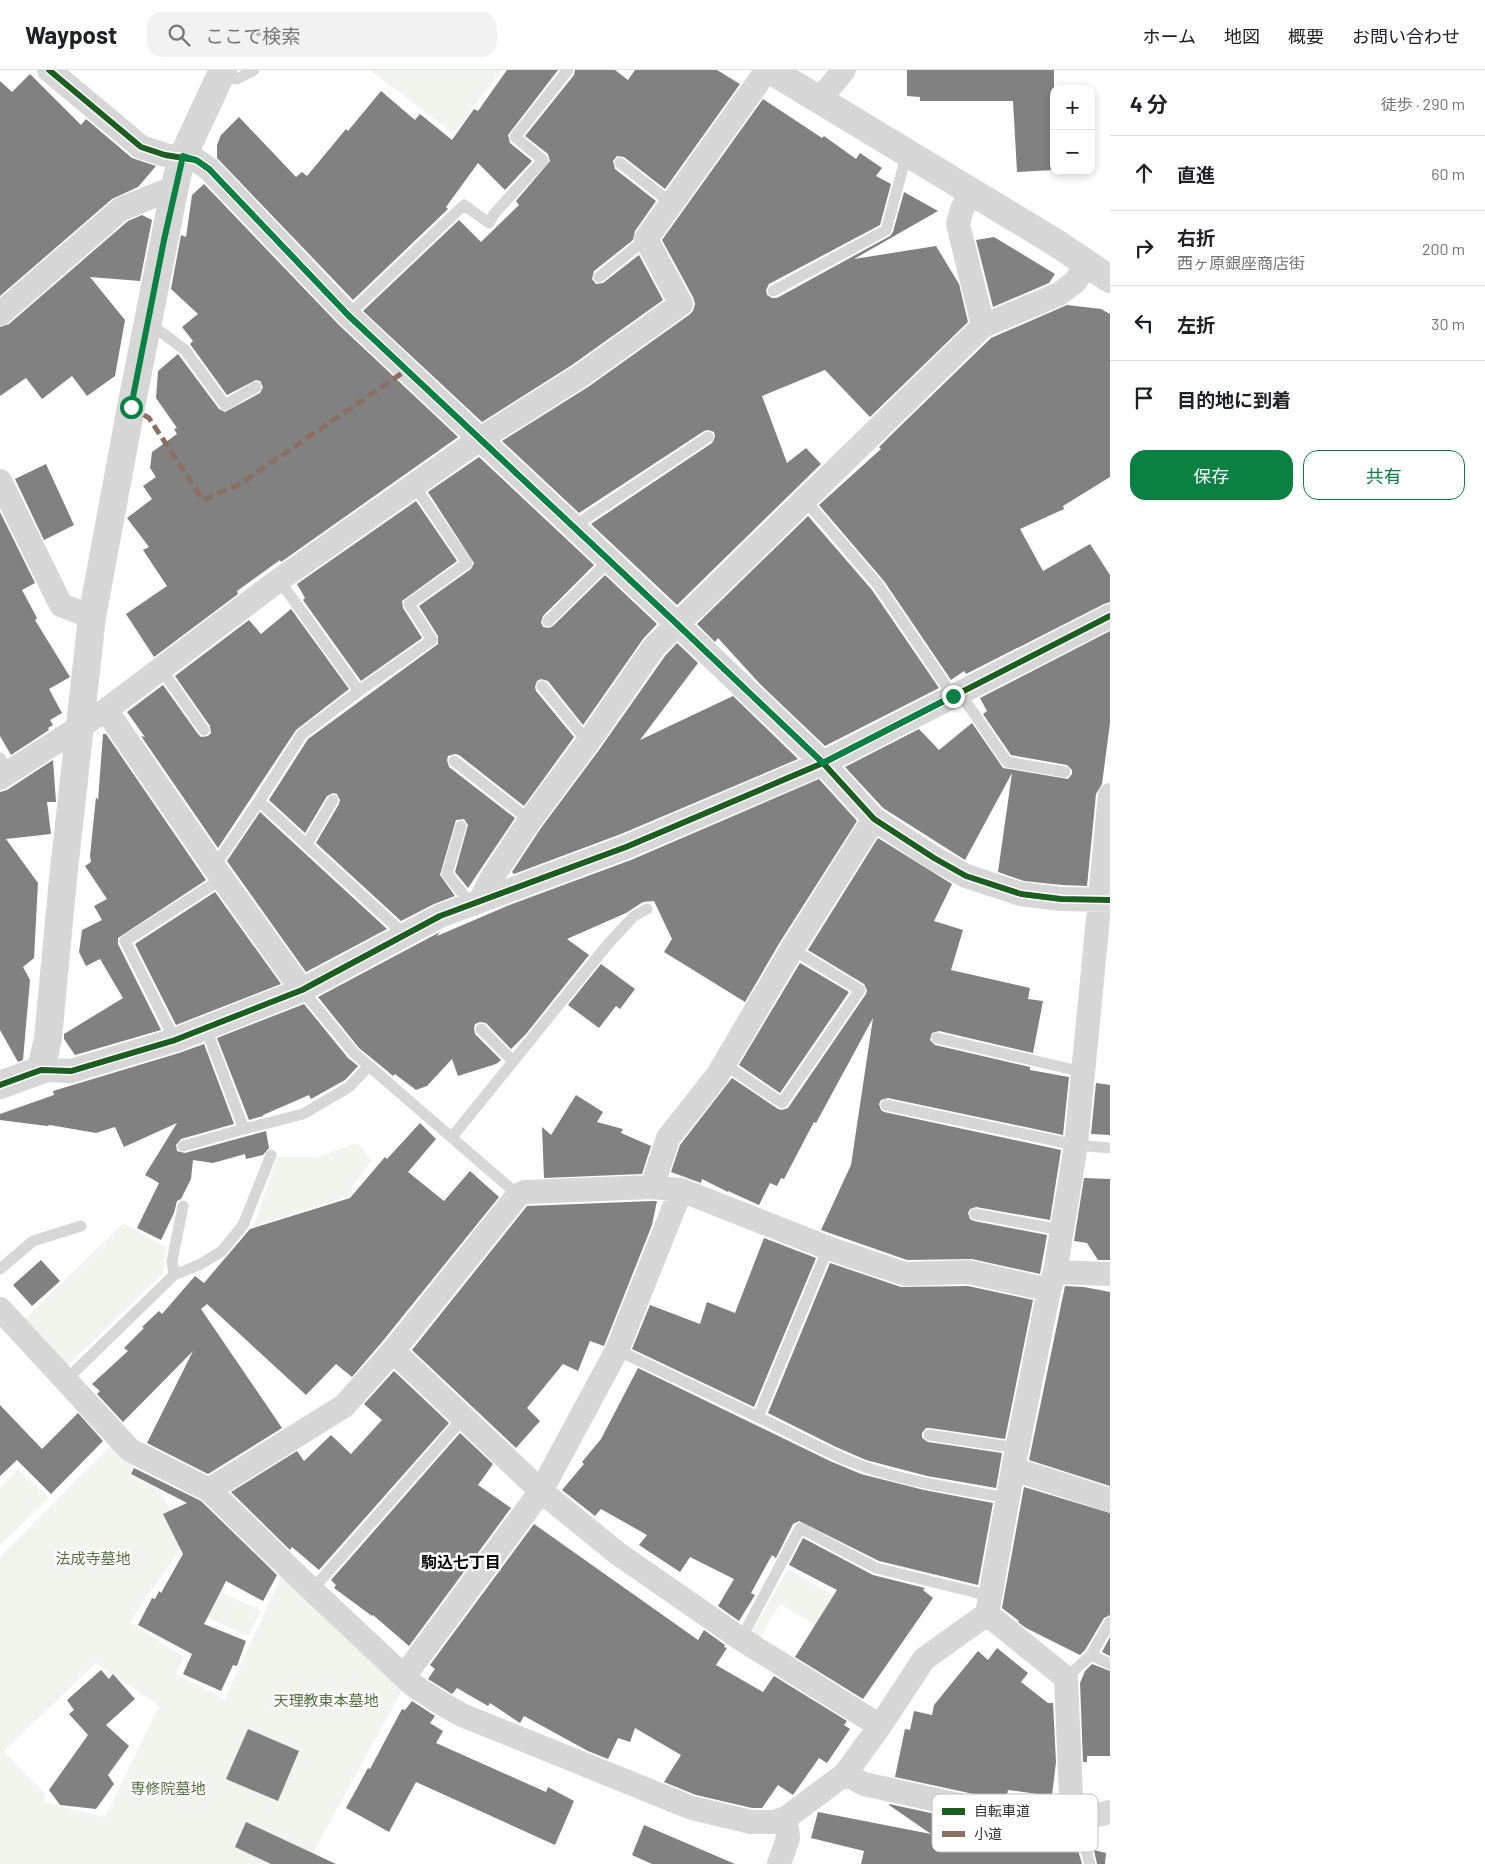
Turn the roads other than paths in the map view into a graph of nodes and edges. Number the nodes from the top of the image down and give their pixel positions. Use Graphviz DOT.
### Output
graph roads {
  1 [pos="49,70"];
  2 [pos="254,70"];
  3 [pos="568,70"];
  4 [pos="768,70"];
  5 [pos="844,70"];
  6 [pos="221,74"];
  7 [pos="819,100"];
  8 [pos="907,152"];
  9 [pos="183,156"];
  10 [pos="620,163"];
  11 [pos="176,187"];
  12 [pos="972,193"];
  13 [pos="671,204"];
  14 [pos="646,238"];
  15 [pos="1087,264"];
  16 [pos="599,277"];
  17 [pos="1110,279"];
  18 [pos="773,291"];
  19 [pos="0,314"];
  20 [pos="348,315"];
  21 [pos="148,322"];
  22 [pos="983,326"];
  23 [pos="256,387"];
  24 [pos="708,437"];
  25 [pos="480,439"];
  26 [pos="0,483"];
  27 [pos="414,485"];
  28 [pos="805,500"];
  29 [pos="574,526"];
  30 [pos="609,561"];
  31 [pos="279,580"];
  32 [pos="1110,616"];
  33 [pos="92,617"];
  34 [pos="548,621"];
  35 [pos="677,624"];
  36 [pos="161,669"];
  37 [pos="542,686"];
  38 [pos="359,691"];
  39 [pos="957,694"];
  40 [pos="106,710"];
  41 [pos="80,727"];
  42 [pos="204,730"];
  43 [pos="588,742"];
  44 [pos="454,761"];
  45 [pos="823,763"];
  46 [pos="3,769"];
  47 [pos="1065,772"];
  48 [pos="1110,795"];
  49 [pos="333,800"];
  50 [pos="259,801"];
  51 [pos="874,819"];
  52 [pos="530,820"];
  53 [pos="461,826"];
  54 [pos="307,844"];
  55 [pos="218,872"];
  56 [pos="1105,899"];
  57 [pos="476,901"];
  58 [pos="647,909"];
  59 [pos="404,934"];
  60 [pos="792,949"];
  61 [pos="302,990"];
  62 [pos="206,1029"];
  63 [pos="481,1029"];
  64 [pos="937,1038"];
  65 [pos="175,1040"];
  66 [pos="513,1061"];
  67 [pos="724,1064"];
  68 [pos="369,1066"];
  69 [pos="41,1070"];
  70 [pos="1083,1072"];
  71 [pos="0,1085"];
  72 [pos="886,1105"];
  73 [pos="244,1128"];
  74 [pos="452,1137"];
  75 [pos="1076,1145"];
  76 [pos="183,1146"];
  77 [pos="1110,1148"];
  78 [pos="271,1156"];
  79 [pos="652,1187"];
  80 [pos="680,1190"];
  81 [pos="518,1195"];
  82 [pos="183,1206"];
  83 [pos="975,1214"];
  84 [pos="81,1226"];
  85 [pos="1061,1230"];
  86 [pos="828,1248"];
  87 [pos="0,1269"];
  88 [pos="1110,1274"];
  89 [pos="174,1275"];
  90 [pos="1052,1281"];
  91 [pos="0,1309"];
  92 [pos="393,1350"];
  93 [pos="618,1350"];
  94 [pos="66,1380"];
  95 [pos="464,1417"];
  96 [pos="758,1417"];
  97 [pos="929,1435"];
  98 [pos="1015,1459"];
  99 [pos="209,1490"];
  100 [pos="541,1491"];
  101 [pos="1008,1498"];
  102 [pos="1110,1500"];
  103 [pos="312,1590"];
  104 [pos="988,1605"];
  105 [pos="1110,1622"];
  106 [pos="741,1639"];
  107 [pos="1091,1655"];
  108 [pos="1110,1664"];
  109 [pos="405,1675"];
  110 [pos="1066,1678"];
  111 [pos="880,1726"];
  112 [pos="845,1774"];
  113 [pos="1073,1794"];
  114 [pos="932,1799"];
  115 [pos="786,1818"];
  116 [pos="1086,1852"];
  117 [pos="779,1864"];
  118 [pos="1090,1864"];
  1 -- 9 [label="street"];
  2 -- 6 [label="lane"];
  3 -- 20 [label="lane"];
  4 -- 7 [label="street"];
  4 -- 13 [label="street"];
  5 -- 7 [label="street"];
  6 -- 9 [label="street"];
  7 -- 8 [label="street"];
  8 -- 12 [label="street"];
  8 -- 18 [label="lane"];
  9 -- 11 [label="street"];
  9 -- 20 [label="street"];
  10 -- 13 [label="lane"];
  11 -- 19 [label="street"];
  11 -- 21 [label="street"];
  12 -- 15 [label="street"];
  12 -- 22 [label="street"];
  13 -- 14 [label="street"];
  14 -- 16 [label="lane"];
  14 -- 25 [label="street"];
  15 -- 17 [label="street"];
  15 -- 22 [label="street"];
  20 -- 25 [label="street"];
  21 -- 23 [label="lane"];
  21 -- 33 [label="street"];
  22 -- 28 [label="street"];
  24 -- 29 [label="lane"];
  25 -- 27 [label="street"];
  25 -- 29 [label="street"];
  26 -- 33 [label="street"];
  27 -- 31 [label="street"];
  27 -- 38 [label="lane"];
  28 -- 35 [label="street"];
  28 -- 39 [label="lane"];
  29 -- 30 [label="street"];
  30 -- 34 [label="lane"];
  30 -- 35 [label="street"];
  31 -- 36 [label="street"];
  31 -- 38 [label="lane"];
  32 -- 39 [label="street"];
  33 -- 41 [label="street"];
  35 -- 43 [label="street"];
  35 -- 45 [label="street"];
  36 -- 40 [label="street"];
  36 -- 42 [label="lane"];
  37 -- 43 [label="lane"];
  38 -- 50 [label="lane"];
  39 -- 45 [label="street"];
  39 -- 47 [label="lane"];
  40 -- 41 [label="street"];
  40 -- 55 [label="street"];
  41 -- 46 [label="street"];
  41 -- 69 [label="street"];
  43 -- 52 [label="street"];
  44 -- 52 [label="lane"];
  45 -- 51 [label="street"];
  45 -- 57 [label="street"];
  48 -- 56 [label="street"];
  49 -- 54 [label="lane"];
  50 -- 54 [label="lane"];
  50 -- 55 [label="lane"];
  51 -- 56 [label="street"];
  51 -- 60 [label="street"];
  52 -- 57 [label="street"];
  53 -- 57 [label="lane"];
  54 -- 59 [label="lane"];
  55 -- 61 [label="street"];
  55 -- 65 [label="lane"];
  56 -- 70 [label="street"];
  57 -- 59 [label="street"];
  58 -- 66 [label="lane"];
  59 -- 61 [label="street"];
  60 -- 67 [label="street"];
  60 -- 67 [label="lane"];
  61 -- 62 [label="street"];
  61 -- 68 [label="lane"];
  62 -- 65 [label="street"];
  62 -- 73 [label="lane"];
  63 -- 66 [label="lane"];
  64 -- 70 [label="lane"];
  65 -- 69 [label="street"];
  66 -- 74 [label="lane"];
  67 -- 79 [label="street"];
  68 -- 73 [label="lane"];
  68 -- 74 [label="lane"];
  69 -- 71 [label="street"];
  70 -- 75 [label="street"];
  72 -- 75 [label="lane"];
  73 -- 76 [label="lane"];
  74 -- 81 [label="lane"];
  75 -- 77 [label="lane"];
  75 -- 85 [label="street"];
  78 -- 89 [label="lane"];
  79 -- 80 [label="street"];
  79 -- 81 [label="street"];
  80 -- 86 [label="street"];
  80 -- 93 [label="street"];
  81 -- 92 [label="street"];
  82 -- 89 [label="lane"];
  83 -- 85 [label="lane"];
  84 -- 87 [label="lane"];
  85 -- 90 [label="street"];
  86 -- 90 [label="street"];
  86 -- 96 [label="lane"];
  88 -- 90 [label="street"];
  89 -- 94 [label="lane"];
  90 -- 98 [label="street"];
  91 -- 94 [label="street"];
  92 -- 95 [label="street"];
  92 -- 99 [label="street"];
  93 -- 96 [label="lane"];
  93 -- 100 [label="street"];
  94 -- 99 [label="street"];
  95 -- 100 [label="street"];
  95 -- 103 [label="lane"];
  96 -- 101 [label="lane"];
  97 -- 98 [label="lane"];
  98 -- 101 [label="street"];
  98 -- 102 [label="street"];
  99 -- 103 [label="street"];
  100 -- 106 [label="street"];
  100 -- 109 [label="street"];
  101 -- 104 [label="street"];
  103 -- 109 [label="street"];
  104 -- 106 [label="lane"];
  104 -- 110 [label="street"];
  104 -- 111 [label="street"];
  105 -- 107 [label="lane"];
  106 -- 111 [label="street"];
  107 -- 108 [label="lane"];
  107 -- 110 [label="lane"];
  109 -- 115 [label="street"];
  110 -- 113 [label="street"];
  111 -- 112 [label="street"];
  112 -- 114 [label="street"];
  112 -- 115 [label="street"];
  115 -- 117 [label="street"];
  116 -- 118 [label="lane"];
}
